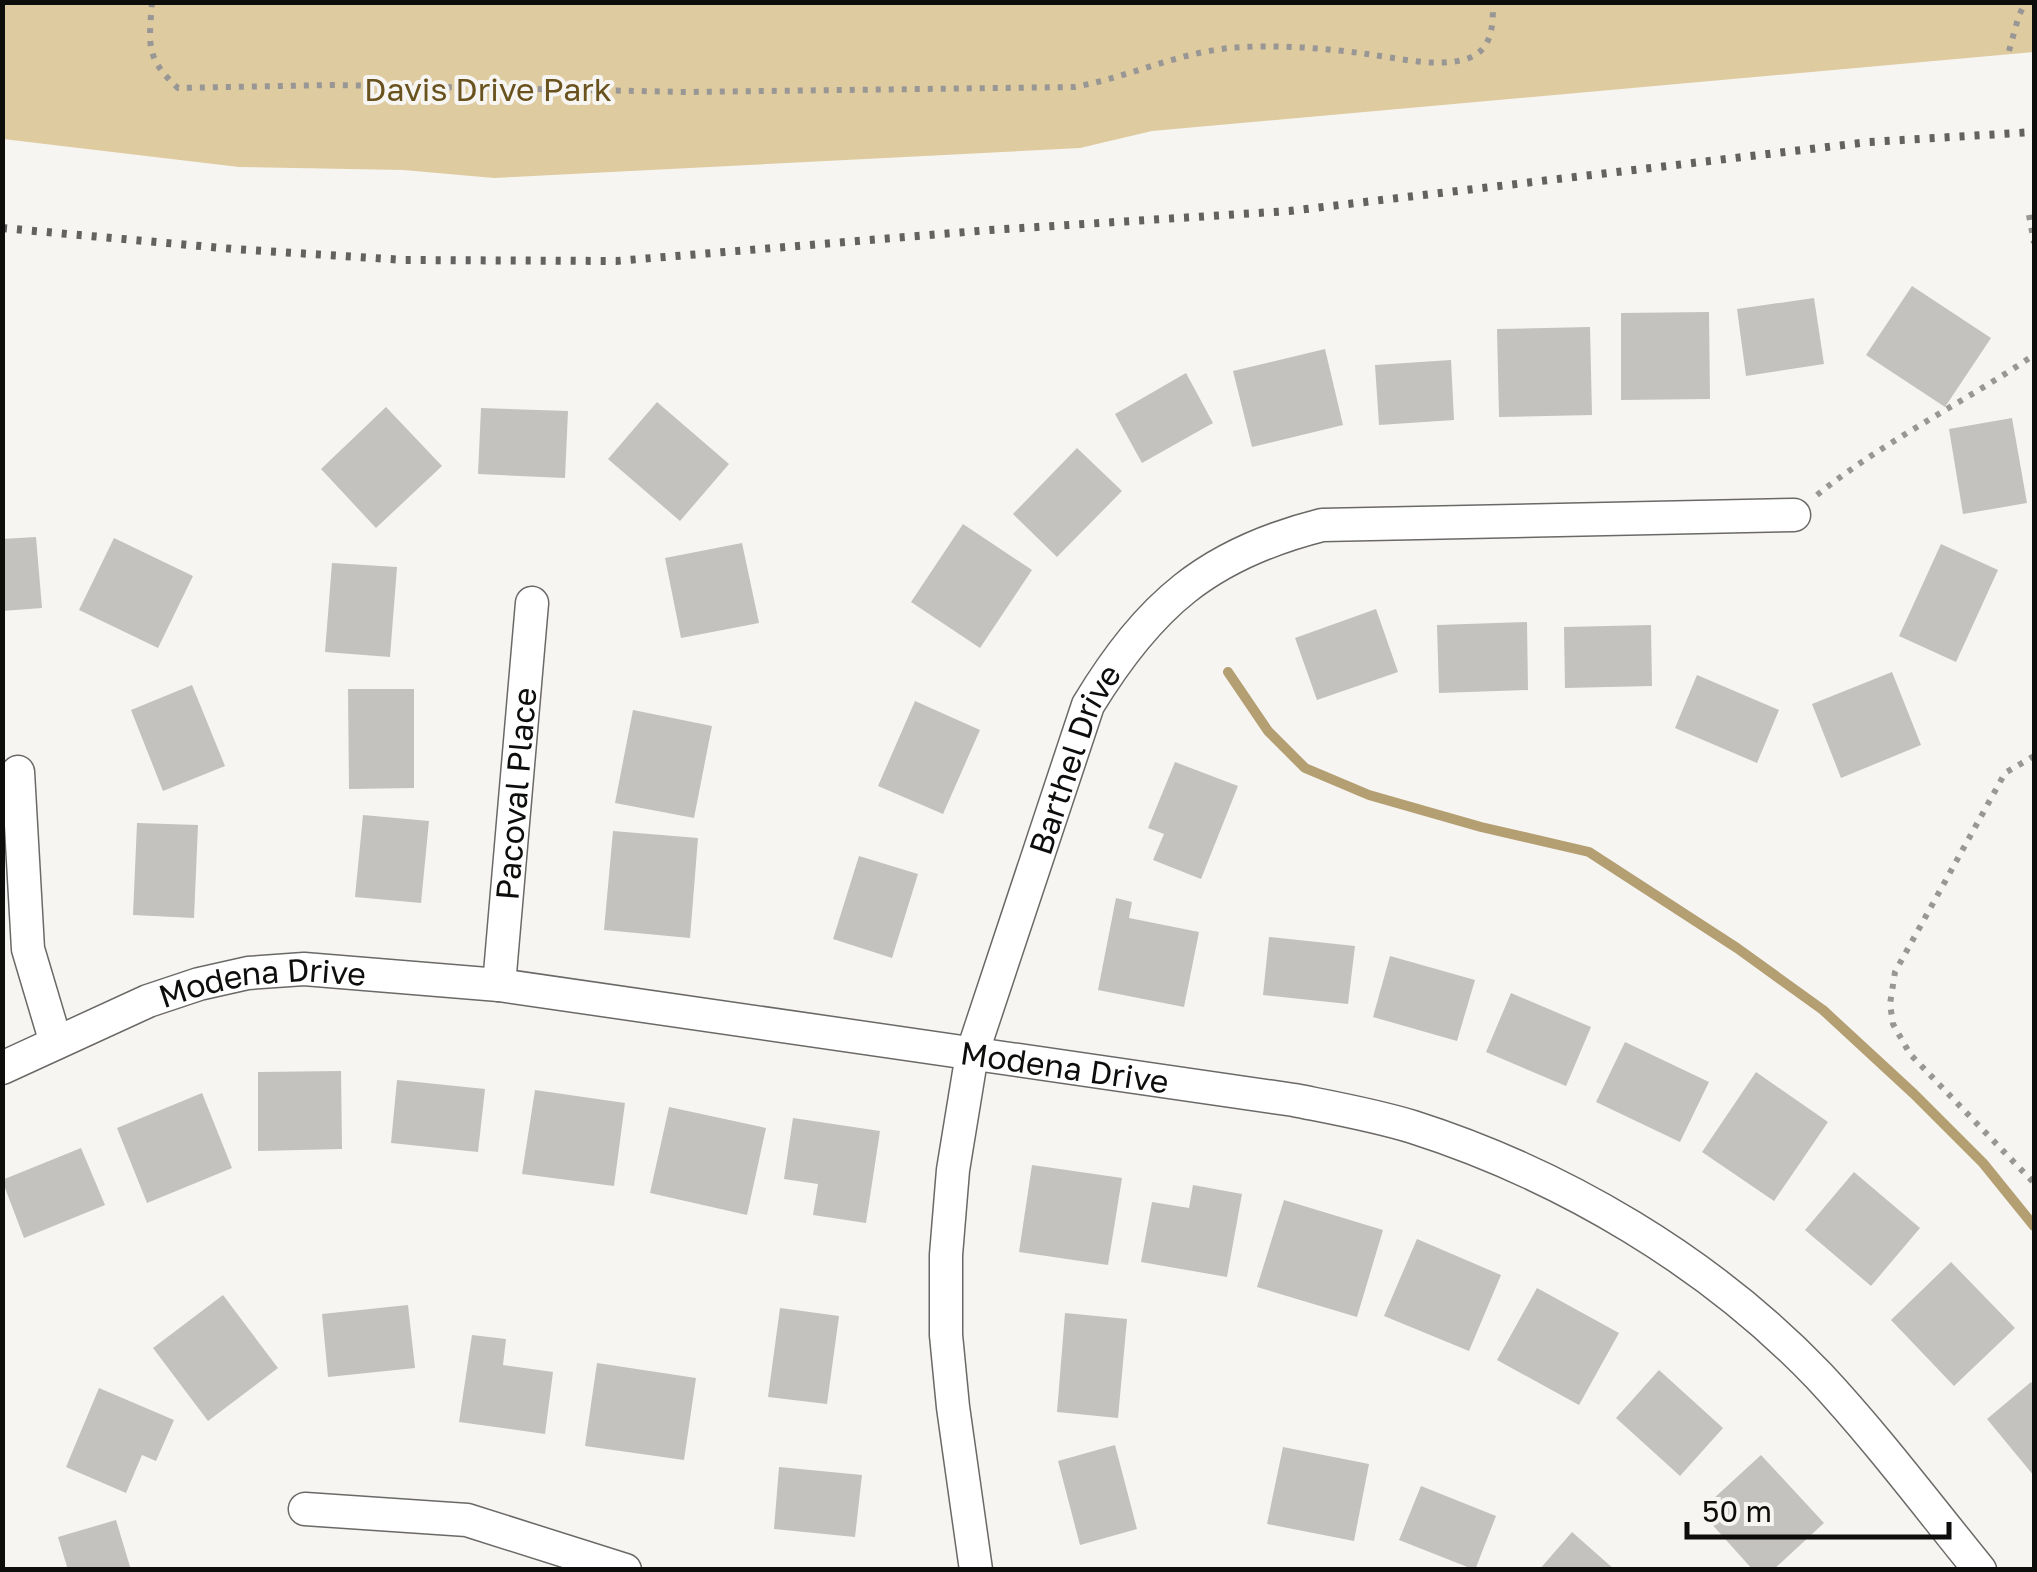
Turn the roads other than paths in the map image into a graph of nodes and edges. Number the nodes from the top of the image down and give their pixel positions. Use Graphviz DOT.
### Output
graph roads {
  1 [pos="1794,514"];
  2 [pos="532,603"];
  3 [pos="18,772"];
  4 [pos="499,985"];
  5 [pos="56,1043"];
  6 [pos="972,1054"];
  7 [pos="2,1068"];
  8 [pos="305,1509"];
  9 [pos="625,1570"];
  10 [pos="976,1570"];
  11 [pos="1980,1570"];
  1 -- 6 [label="street, Barthel Drive"];
  2 -- 4 [label="street, Pacoval Place"];
  3 -- 5 [label="street"];
  4 -- 5 [label="street, Modena Drive"];
  4 -- 6 [label="street, Modena Drive"];
  5 -- 7 [label="street, Modena Drive"];
  6 -- 10 [label="street, Barthel Drive"];
  6 -- 11 [label="street, Modena Drive"];
  8 -- 9 [label="street"];
}
